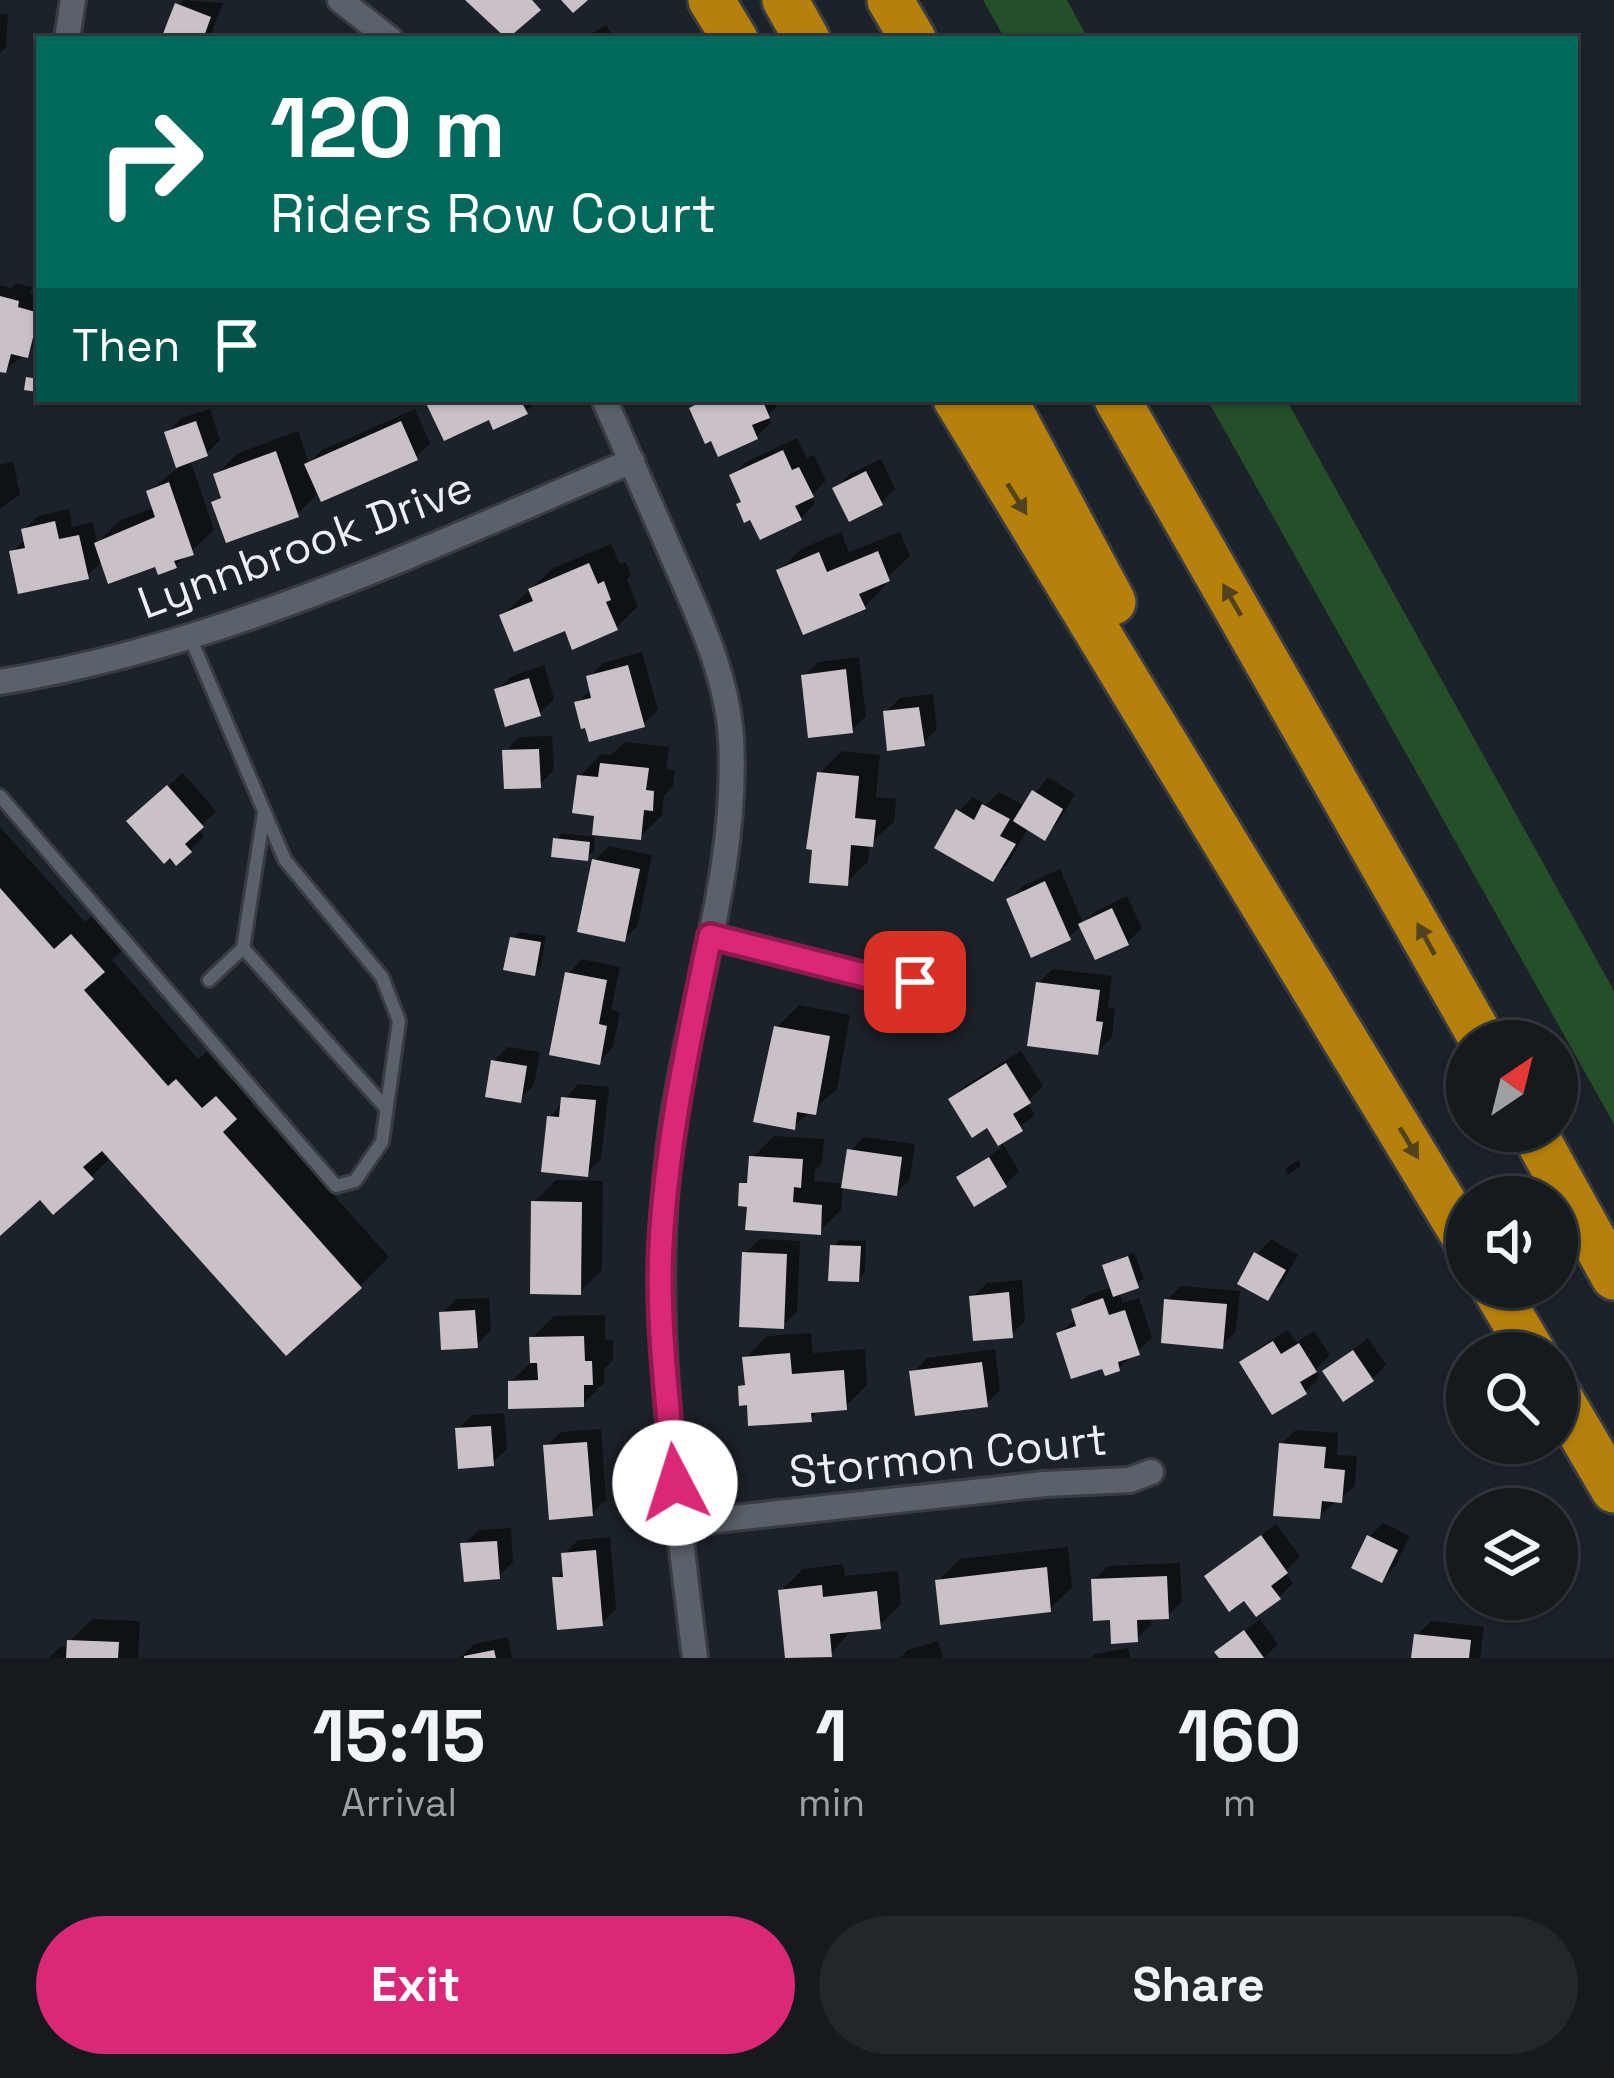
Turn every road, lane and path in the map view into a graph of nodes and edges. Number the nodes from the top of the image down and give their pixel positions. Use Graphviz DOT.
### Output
graph roads {
  1 [pos="73,0"];
  2 [pos="340,0"];
  3 [pos="711,0"];
  4 [pos="785,0"];
  5 [pos="890,0"];
  6 [pos="900,0"];
  7 [pos="67,36"];
  8 [pos="386,36"];
  9 [pos="733,36"];
  10 [pos="805,36"];
  11 [pos="913,36"];
  12 [pos="914,36"];
  13 [pos="605,402"];
  14 [pos="958,402"];
  15 [pos="1006,402"];
  16 [pos="1119,402"];
  17 [pos="632,461"];
  18 [pos="190,637"];
  19 [pos="0,682"];
  20 [pos="0,796"];
  21 [pos="265,812"];
  22 [pos="710,936"];
  23 [pos="243,948"];
  24 [pos="208,980"];
  25 [pos="915,982"];
  26 [pos="1471,1020"];
  27 [pos="1351,1045"];
  28 [pos="386,1108"];
  29 [pos="1545,1152"];
  30 [pos="1446,1205"];
  31 [pos="1614,1276"];
  32 [pos="1578,1429"];
  33 [pos="1151,1472"];
  34 [pos="1614,1490"];
  35 [pos="679,1524"];
  36 [pos="695,1658"];
  1 -- 7 [label="street"];
  2 -- 8 [label="street"];
  3 -- 9 [label="highway"];
  4 -- 10 [label="highway"];
  5 -- 11 [label="highway"];
  6 -- 12 [label="highway"];
  13 -- 17 [label="street"];
  14 -- 27 [label="highway, one-way"];
  15 -- 27 [label="highway"];
  26 -- 16 [label="highway, one-way"];
  17 -- 18 [label="street, Lynnbrook Drive"];
  17 -- 22 [label="street"];
  18 -- 19 [label="street, Lynnbrook Drive"];
  18 -- 21 [label="lane"];
  20 -- 28 [label="lane"];
  21 -- 23 [label="lane"];
  21 -- 28 [label="lane"];
  22 -- 25 [label="street"];
  22 -- 35 [label="street"];
  23 -- 24 [label="lane"];
  23 -- 28 [label="lane"];
  27 -- 30 [label="highway, one-way"];
  29 -- 31 [label="highway"];
  32 -- 34 [label="highway"];
  33 -- 35 [label="street, Stormon Court"];
  35 -- 36 [label="street"];
}
